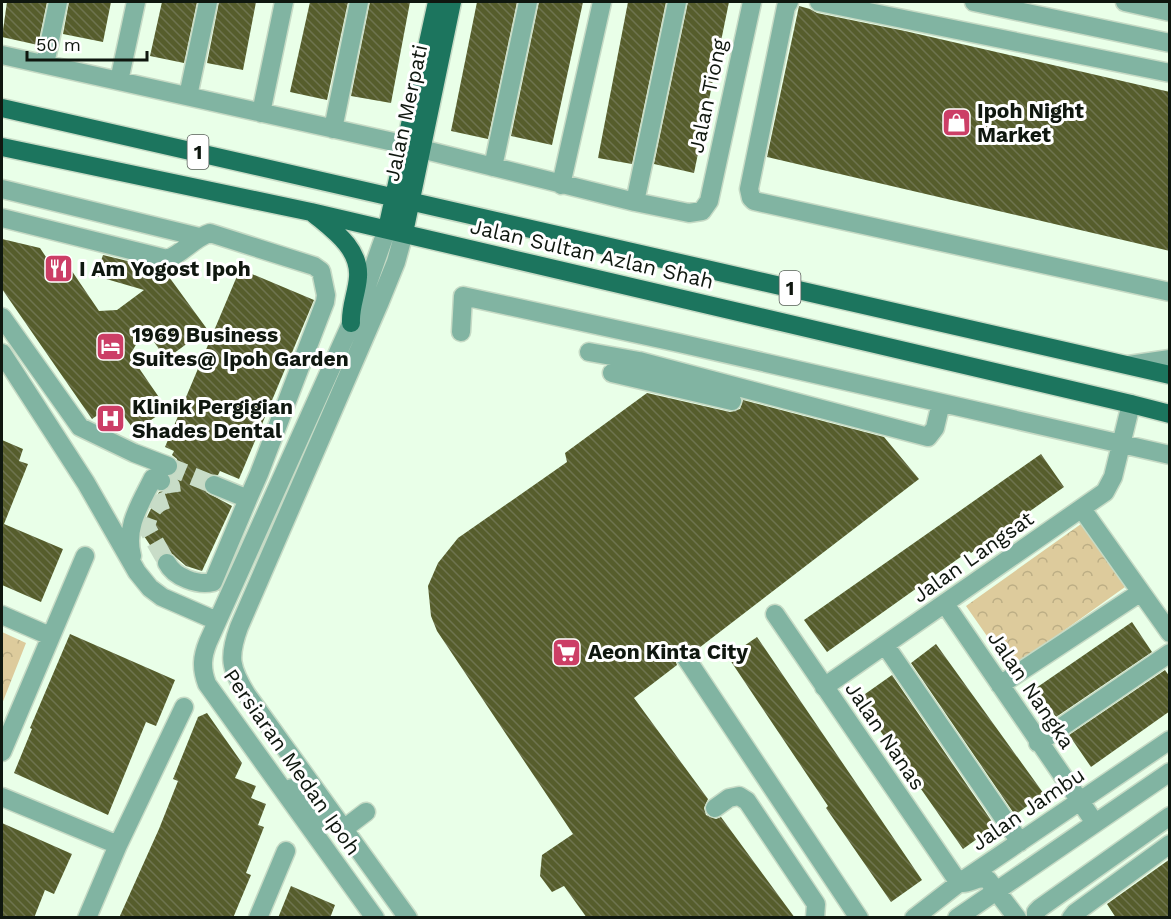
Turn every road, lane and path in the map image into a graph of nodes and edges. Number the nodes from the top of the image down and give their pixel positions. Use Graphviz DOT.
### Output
graph roads {
  1 [pos="58,2"];
  2 [pos="136,2"];
  3 [pos="208,2"];
  4 [pos="284,2"];
  5 [pos="360,2"];
  6 [pos="437,2"];
  7 [pos="452,2"];
  8 [pos="528,2"];
  9 [pos="602,2"];
  10 [pos="677,2"];
  11 [pos="752,2"];
  12 [pos="788,2"];
  13 [pos="819,2"];
  14 [pos="974,2"];
  15 [pos="1125,2"];
  16 [pos="1170,12"];
  17 [pos="1170,43"];
  18 [pos="2,55"];
  19 [pos="45,64"];
  20 [pos="1170,73"];
  21 [pos="119,81"];
  22 [pos="188,96"];
  23 [pos="2,108"];
  24 [pos="261,113"];
  25 [pos="333,129"];
  26 [pos="2,147"];
  27 [pos="414,147"];
  28 [pos="493,167"];
  29 [pos="561,185"];
  30 [pos="2,189"];
  31 [pos="402,200"];
  32 [pos="634,202"];
  33 [pos="311,212"];
  34 [pos="2,218"];
  35 [pos="395,231"];
  36 [pos="199,237"];
  37 [pos="1170,292"];
  38 [pos="2,317"];
  39 [pos="351,323"];
  40 [pos="461,332"];
  41 [pos="589,352"];
  42 [pos="2,353"];
  43 [pos="1170,359"];
  44 [pos="1129,365"];
  45 [pos="612,373"];
  46 [pos="1170,375"];
  47 [pos="732,401"];
  48 [pos="941,403"];
  49 [pos="1131,404"];
  50 [pos="1170,414"];
  51 [pos="1121,444"];
  52 [pos="1170,455"];
  53 [pos="214,484"];
  54 [pos="248,499"];
  55 [pos="1082,510"];
  56 [pos="85,556"];
  57 [pos="167,563"];
  58 [pos="137,572"];
  59 [pos="1141,592"];
  60 [pos="945,604"];
  61 [pos="775,614"];
  62 [pos="2,615"];
  63 [pos="218,621"];
  64 [pos="1170,633"];
  65 [pos="50,636"];
  66 [pos="885,645"];
  67 [pos="1170,653"];
  68 [pos="684,655"];
  69 [pos="999,685"];
  70 [pos="824,687"];
  71 [pos="184,707"];
  72 [pos="1170,740"];
  73 [pos="248,743"];
  74 [pos="1038,743"];
  75 [pos="2,752"];
  76 [pos="1170,772"];
  77 [pos="2,797"];
  78 [pos="1079,801"];
  79 [pos="715,808"];
  80 [pos="366,812"];
  81 [pos="1170,816"];
  82 [pos="1095,823"];
  83 [pos="345,828"];
  84 [pos="1020,842"];
  85 [pos="1170,844"];
  86 [pos="118,845"];
  87 [pos="286,851"];
  88 [pos="1088,874"];
  89 [pos="958,883"];
  90 [pos="997,890"];
  91 [pos="1102,893"];
  92 [pos="1013,916"];
  93 [pos="87,918"];
  94 [pos="258,918"];
  95 [pos="375,918"];
  96 [pos="408,918"];
  97 [pos="815,918"];
  98 [pos="860,918"];
  99 [pos="914,918"];
  100 [pos="957,918"];
  101 [pos="1036,918"];
  102 [pos="1071,918"];
  1 -- 19 [label="street"];
  2 -- 21 [label="street"];
  3 -- 22 [label="street"];
  4 -- 24 [label="street"];
  5 -- 25 [label="street"];
  6 -- 27 [label="main road, Jalan Merpati"];
  7 -- 27 [label="main road, Jalan Merpati"];
  8 -- 28 [label="street"];
  9 -- 29 [label="street"];
  10 -- 32 [label="street"];
  11 -- 32 [label="street, Jalan Tiong"];
  12 -- 37 [label="street"];
  13 -- 20 [label="street"];
  14 -- 17 [label="street"];
  15 -- 16 [label="street"];
  18 -- 19 [label="street"];
  19 -- 21 [label="street"];
  21 -- 22 [label="street"];
  22 -- 24 [label="street"];
  23 -- 31 [label="main road, Jalan Sultan Azlan Shah / 1"];
  24 -- 25 [label="street"];
  25 -- 27 [label="street"];
  26 -- 33 [label="main road, Jalan Sultan Azlan Shah / 1"];
  27 -- 28 [label="street"];
  27 -- 31 [label="main road"];
  28 -- 29 [label="street"];
  29 -- 32 [label="street"];
  30 -- 36 [label="street"];
  31 -- 35 [label="main road"];
  31 -- 44 [label="main road, Jalan Sultan Azlan Shah / 1"];
  33 -- 35 [label="main road, Jalan Sultan Azlan Shah / 1"];
  33 -- 39 [label="main road"];
  34 -- 36 [label="street"];
  35 -- 39 [label="street, Persiaran Medan Ipoh"];
  35 -- 49 [label="main road, Jalan Sultan Azlan Shah / 1"];
  35 -- 83 [label="street, Persiaran Medan Ipoh"];
  36 -- 54 [label="street"];
  38 -- 58 [label="street"];
  39 -- 63 [label="street, Persiaran Medan Ipoh"];
  40 -- 48 [label="street"];
  41 -- 48 [label="street"];
  42 -- 58 [label="street"];
  43 -- 44 [label="street"];
  44 -- 46 [label="main road, Jalan Sultan Azlan Shah / 1"];
  45 -- 47 [label="street"];
  48 -- 51 [label="street"];
  49 -- 50 [label="main road, Jalan Sultan Azlan Shah / 1"];
  49 -- 51 [label="street, Jalan Langsat"];
  51 -- 52 [label="street"];
  51 -- 55 [label="street, Jalan Langsat"];
  53 -- 54 [label="street"];
  54 -- 57 [label="street"];
  55 -- 59 [label="street"];
  55 -- 60 [label="street, Jalan Langsat"];
  56 -- 65 [label="street"];
  58 -- 63 [label="street"];
  59 -- 64 [label="street"];
  59 -- 69 [label="street"];
  60 -- 66 [label="street, Jalan Langsat"];
  60 -- 69 [label="street, Jalan Nangka"];
  61 -- 70 [label="street, Jalan Nanas"];
  62 -- 65 [label="street"];
  63 -- 73 [label="street, Persiaran Medan Ipoh"];
  65 -- 75 [label="street"];
  66 -- 70 [label="street, Jalan Langsat"];
  66 -- 84 [label="street"];
  67 -- 74 [label="street"];
  68 -- 98 [label="street"];
  69 -- 74 [label="street, Jalan Nangka"];
  70 -- 89 [label="street, Jalan Nanas"];
  71 -- 86 [label="street"];
  72 -- 78 [label="street, Jalan Jambu"];
  73 -- 83 [label="street"];
  73 -- 95 [label="street, Persiaran Medan Ipoh"];
  74 -- 78 [label="street, Jalan Nangka"];
  76 -- 82 [label="street"];
  77 -- 86 [label="street"];
  78 -- 82 [label="street, Jalan Nangka"];
  78 -- 84 [label="street, Jalan Jambu"];
  79 -- 97 [label="street"];
  80 -- 83 [label="street"];
  81 -- 88 [label="street"];
  82 -- 90 [label="street"];
  83 -- 96 [label="street, Persiaran Medan Ipoh"];
  84 -- 89 [label="street, Jalan Jambu"];
  85 -- 91 [label="street"];
  86 -- 93 [label="street"];
  87 -- 94 [label="street"];
  88 -- 91 [label="street"];
  88 -- 101 [label="street"];
  89 -- 90 [label="street"];
  89 -- 99 [label="street, Jalan Jambu"];
  90 -- 92 [label="street"];
  90 -- 100 [label="street"];
  91 -- 102 [label="street"];
}
